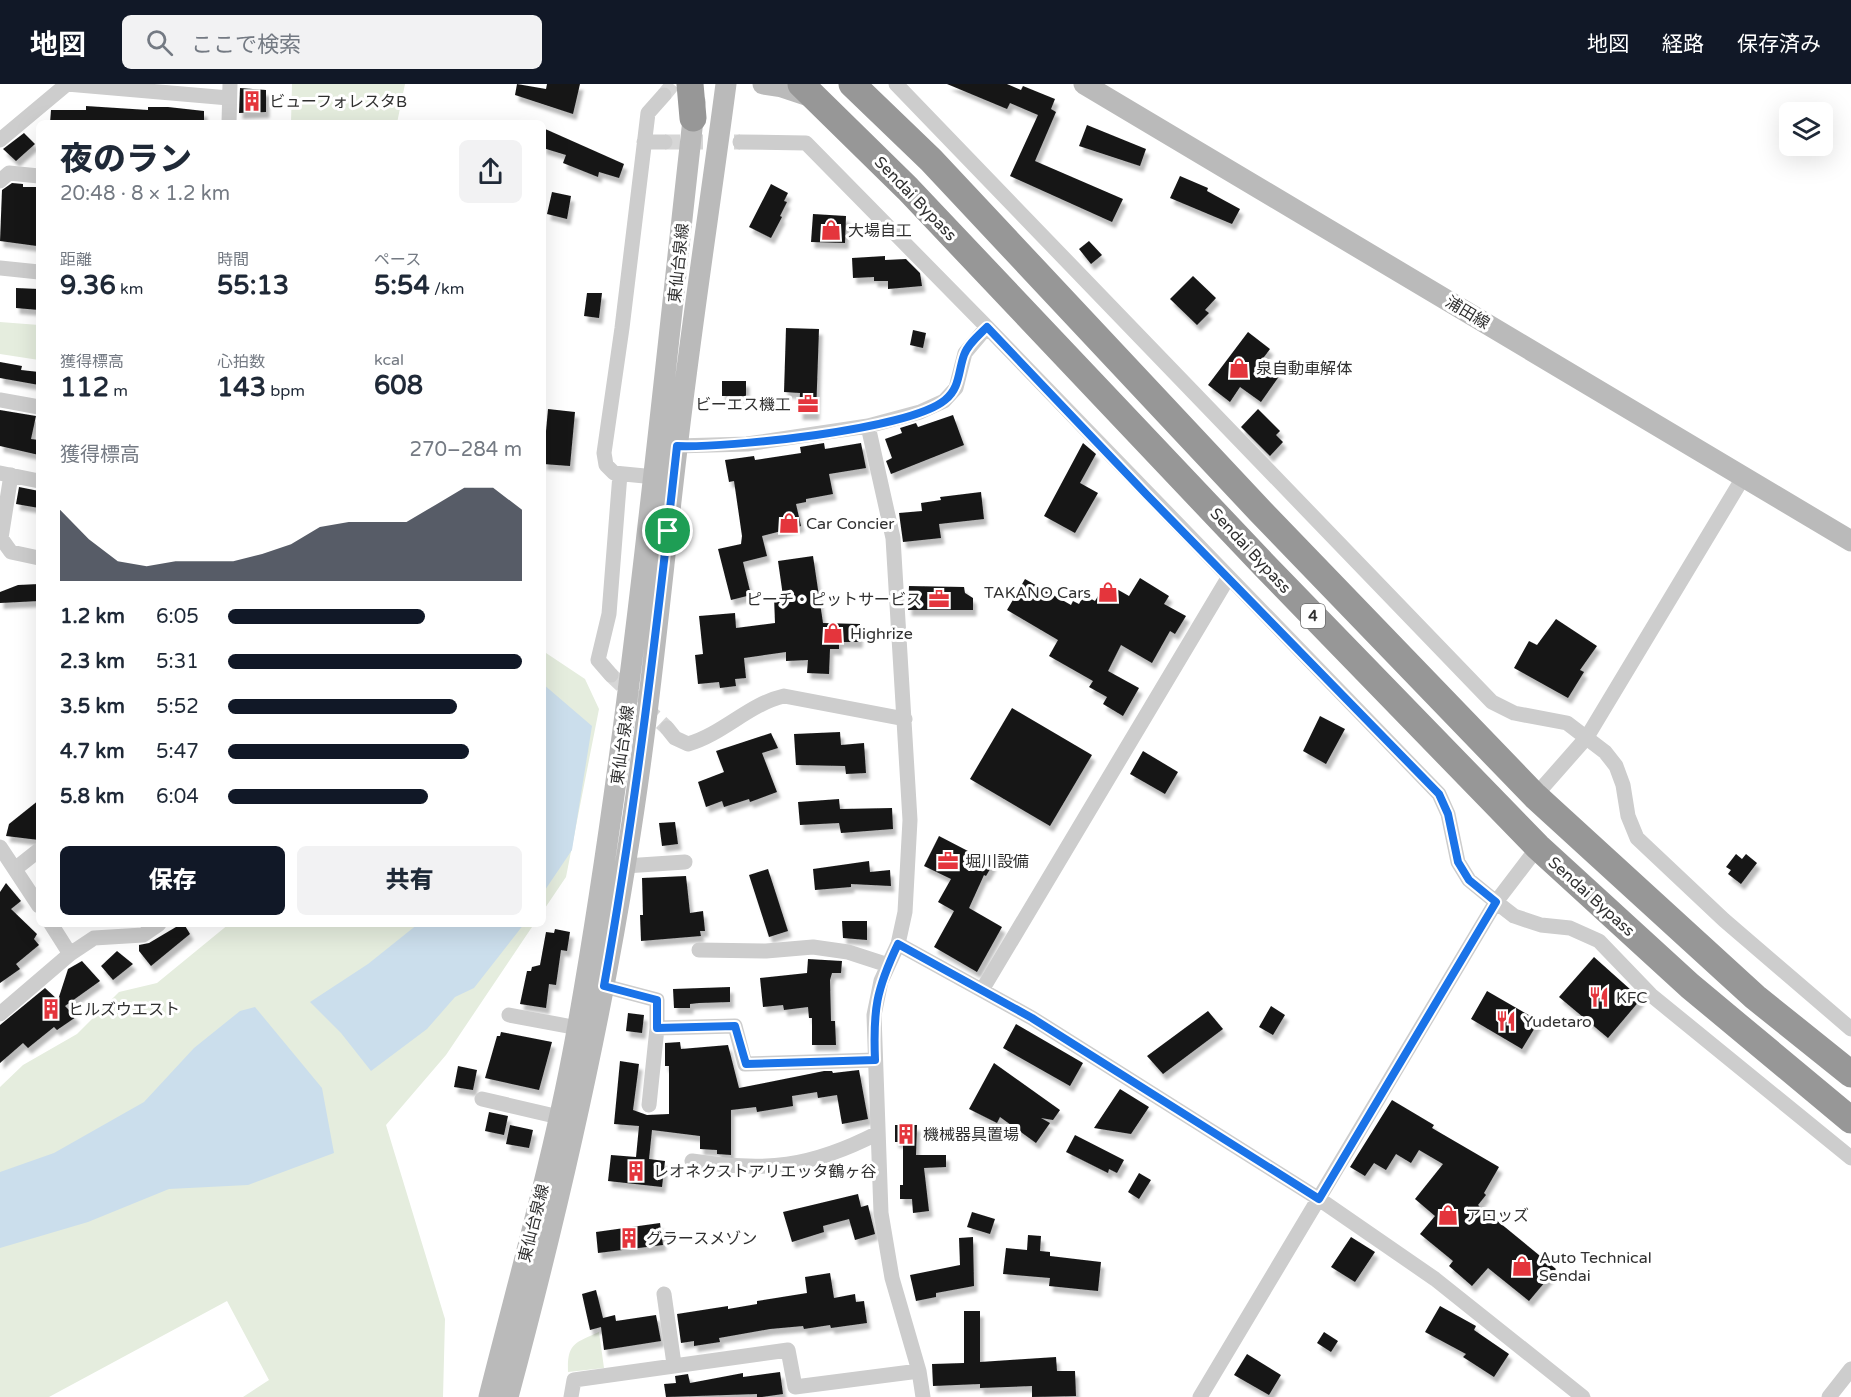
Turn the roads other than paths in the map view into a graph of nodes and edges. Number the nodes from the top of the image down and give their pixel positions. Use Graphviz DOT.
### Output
graph roads {
  1 [pos="67,84"];
  2 [pos="690,84"];
  3 [pos="698,84"];
  4 [pos="752,84"];
  5 [pos="763,84"];
  6 [pos="852,84"];
  7 [pos="896,84"];
  8 [pos="1084,84"];
  9 [pos="230,91"];
  10 [pos="808,91"];
  11 [pos="725,93"];
  12 [pos="664,95"];
  13 [pos="693,118"];
  14 [pos="229,120"];
  15 [pos="0,140"];
  16 [pos="644,142"];
  17 [pos="665,142"];
  18 [pos="740,142"];
  19 [pos="36,176"];
  20 [pos="0,181"];
  21 [pos="0,268"];
  22 [pos="36,273"];
  23 [pos="987,327"];
  24 [pos="0,400"];
  25 [pos="36,406"];
  26 [pos="868,426"];
  27 [pos="677,446"];
  28 [pos="6,474"];
  29 [pos="620,474"];
  30 [pos="1744,476"];
  31 [pos="655,477"];
  32 [pos="36,480"];
  33 [pos="1851,541"];
  34 [pos="36,557"];
  35 [pos="1228,578"];
  36 [pos="611,675"];
  37 [pos="904,720"];
  38 [pos="667,728"];
  39 [pos="1587,738"];
  40 [pos="1535,796"];
  41 [pos="1538,846"];
  42 [pos="0,847"];
  43 [pos="36,852"];
  44 [pos="685,862"];
  45 [pos="625,866"];
  46 [pos="15,869"];
  47 [pos="36,901"];
  48 [pos="1496,902"];
  49 [pos="53,927"];
  50 [pos="155,927"];
  51 [pos="898,944"];
  52 [pos="699,950"];
  53 [pos="70,954"];
  54 [pos="888,965"];
  55 [pos="604,986"];
  56 [pos="982,990"];
  57 [pos="0,1014"];
  58 [pos="509,1015"];
  59 [pos="578,1028"];
  60 [pos="657,1028"];
  61 [pos="1851,1029"];
  62 [pos="875,1060"];
  63 [pos="1851,1074"];
  64 [pos="482,1099"];
  65 [pos="649,1105"];
  66 [pos="559,1117"];
  67 [pos="1851,1120"];
  68 [pos="878,1133"];
  69 [pos="1851,1158"];
  70 [pos="692,1161"];
  71 [pos="1319,1199"];
  72 [pos="664,1294"];
  73 [pos="674,1364"];
  74 [pos="1851,1369"];
  75 [pos="919,1371"];
  76 [pos="489,1397"];
  77 [pos="508,1397"];
  78 [pos="571,1397"];
  79 [pos="923,1397"];
  80 [pos="1200,1397"];
  81 [pos="1583,1397"];
  82 [pos="1829,1397"];
  1 -- 9 [label="street"];
  1 -- 15 [label="street"];
  2 -- 13 [label="highway"];
  3 -- 13 [label="street, 東仙台泉線"];
  4 -- 11 [label="street"];
  5 -- 10 [label="street"];
  6 -- 40 [label="highway, Sendai Bypass / 4"];
  7 -- 39 [label="street"];
  8 -- 30 [label="street, 浦田線"];
  9 -- 14 [label="street"];
  10 -- 41 [label="highway, Sendai Bypass / 4"];
  11 -- 27 [label="street"];
  12 -- 16 [label="street"];
  13 -- 31 [label="street, 東仙台泉線"];
  16 -- 17 [label="street"];
  16 -- 29 [label="street"];
  18 -- 23 [label="street"];
  19 -- 20 [label="street"];
  21 -- 22 [label="street"];
  23 -- 26 [label="street"];
  23 -- 35 [label="street"];
  24 -- 25 [label="street"];
  26 -- 27 [label="street"];
  26 -- 37 [label="street"];
  27 -- 45 [label="street"];
  28 -- 32 [label="street"];
  28 -- 34 [label="street"];
  29 -- 31 [label="street"];
  29 -- 36 [label="street"];
  30 -- 33 [label="street, 浦田線"];
  30 -- 39 [label="street"];
  31 -- 59 [label="street, 東仙台泉線"];
  35 -- 48 [label="street"];
  35 -- 56 [label="street"];
  37 -- 38 [label="street"];
  37 -- 51 [label="street"];
  39 -- 40 [label="street"];
  39 -- 61 [label="street"];
  40 -- 63 [label="highway, Sendai Bypass / 4"];
  41 -- 48 [label="street"];
  41 -- 67 [label="highway, Sendai Bypass / 4"];
  42 -- 46 [label="street"];
  43 -- 46 [label="street"];
  44 -- 45 [label="street"];
  45 -- 55 [label="street"];
  46 -- 47 [label="street"];
  48 -- 69 [label="street"];
  48 -- 71 [label="street"];
  49 -- 53 [label="street"];
  50 -- 53 [label="street"];
  51 -- 54 [label="street"];
  51 -- 56 [label="street"];
  52 -- 54 [label="street"];
  53 -- 57 [label="street"];
  54 -- 62 [label="street"];
  55 -- 60 [label="street"];
  55 -- 77 [label="street"];
  56 -- 71 [label="street"];
  58 -- 59 [label="street"];
  59 -- 66 [label="street, 東仙台泉線"];
  60 -- 62 [label="street"];
  60 -- 65 [label="street"];
  62 -- 68 [label="street"];
  64 -- 66 [label="street"];
  66 -- 76 [label="street, 東仙台泉線"];
  68 -- 70 [label="street"];
  68 -- 75 [label="street"];
  71 -- 80 [label="street"];
  71 -- 81 [label="street"];
  72 -- 73 [label="street"];
  73 -- 75 [label="street"];
  73 -- 78 [label="street"];
  74 -- 82 [label="street"];
  75 -- 79 [label="street"];
}
